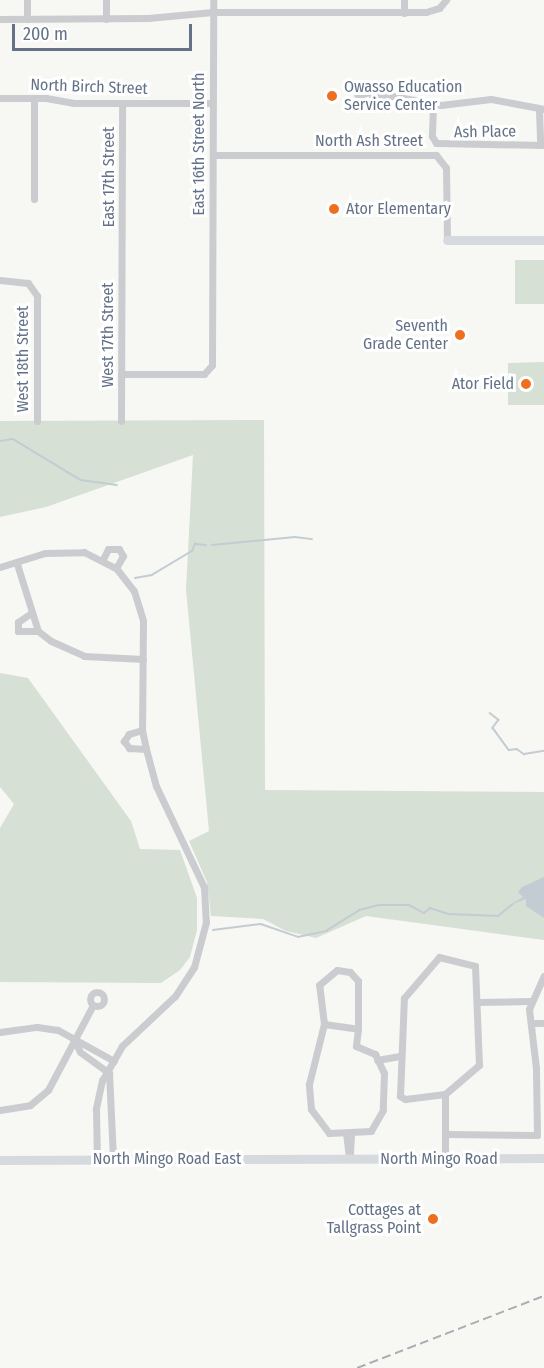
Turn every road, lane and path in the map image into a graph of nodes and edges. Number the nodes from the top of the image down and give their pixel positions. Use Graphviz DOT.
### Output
graph roads {
  1 [pos="27,0"];
  2 [pos="106,0"];
  3 [pos="213,0"];
  4 [pos="404,0"];
  5 [pos="446,0"];
  6 [pos="213,12"];
  7 [pos="404,13"];
  8 [pos="0,19"];
  9 [pos="27,19"];
  10 [pos="106,19"];
  11 [pos="357,94"];
  12 [pos="0,98"];
  13 [pos="34,98"];
  14 [pos="122,103"];
  15 [pos="212,103"];
  16 [pos="437,105"];
  17 [pos="542,109"];
  18 [pos="542,145"];
  19 [pos="213,155"];
  20 [pos="34,199"];
  21 [pos="447,240"];
  22 [pos="544,240"];
  23 [pos="122,250"];
  24 [pos="0,280"];
  25 [pos="121,374"];
  26 [pos="37,421"];
  27 [pos="121,421"];
  28 [pos="103,560"];
  29 [pos="17,564"];
  30 [pos="0,567"];
  31 [pos="116,568"];
  32 [pos="31,613"];
  33 [pos="38,631"];
  34 [pos="143,659"];
  35 [pos="142,730"];
  36 [pos="146,749"];
  37 [pos="544,976"];
  38 [pos="530,1001"];
  39 [pos="477,1002"];
  40 [pos="93,1005"];
  41 [pos="531,1023"];
  42 [pos="544,1023"];
  43 [pos="324,1024"];
  44 [pos="358,1029"];
  45 [pos="0,1032"];
  46 [pos="74,1039"];
  47 [pos="400,1056"];
  48 [pos="378,1060"];
  49 [pos="114,1061"];
  50 [pos="109,1073"];
  51 [pos="445,1094"];
  52 [pos="0,1110"];
  53 [pos="348,1133"];
  54 [pos="446,1134"];
  55 [pos="544,1158"];
  56 [pos="97,1159"];
  57 [pos="113,1159"];
  58 [pos="334,1159"];
  59 [pos="349,1159"];
  60 [pos="0,1160"];
  61 [pos="446,1160"];
  1 -- 9 [label="street"];
  2 -- 10 [label="street"];
  3 -- 6 [label="street, East 16th Street North"];
  4 -- 7 [label="street"];
  5 -- 7 [label="street"];
  6 -- 7 [label="street"];
  6 -- 10 [label="street"];
  6 -- 15 [label="street, East 16th Street North"];
  8 -- 9 [label="street"];
  9 -- 10 [label="street"];
  11 -- 16 [label="street"];
  12 -- 13 [label="street, North Birch Street"];
  13 -- 14 [label="street, North Birch Street"];
  13 -- 20 [label="street"];
  14 -- 15 [label="street, North Birch Street"];
  14 -- 23 [label="street, East 17th Street"];
  15 -- 19 [label="street, East 16th Street North"];
  16 -- 17 [label="street, Ash Place"];
  16 -- 18 [label="street, Ash Place"];
  17 -- 18 [label="street, Ash Place"];
  19 -- 21 [label="street, North Ash Street"];
  19 -- 25 [label="street, East 16th Street North"];
  21 -- 22 [label="street"];
  23 -- 25 [label="street, West 17th Street"];
  24 -- 26 [label="street, West 18th Street"];
  25 -- 27 [label="street, West 17th Street"];
  28 -- 29 [label="street"];
  28 -- 31 [label="street"];
  28 -- 31 [label="street"];
  29 -- 30 [label="street"];
  29 -- 32 [label="street"];
  31 -- 34 [label="street"];
  32 -- 33 [label="street"];
  32 -- 33 [label="street"];
  33 -- 34 [label="street"];
  34 -- 35 [label="street"];
  35 -- 36 [label="street"];
  35 -- 36 [label="street"];
  36 -- 49 [label="street"];
  37 -- 38 [label="street"];
  38 -- 39 [label="street"];
  38 -- 41 [label="street"];
  39 -- 47 [label="street"];
  39 -- 51 [label="street"];
  40 -- 46 [label="street"];
  41 -- 42 [label="street"];
  41 -- 54 [label="street"];
  43 -- 44 [label="street"];
  43 -- 44 [label="street"];
  43 -- 53 [label="street"];
  44 -- 48 [label="street"];
  45 -- 46 [label="street"];
  46 -- 49 [label="street"];
  46 -- 50 [label="street"];
  46 -- 52 [label="street"];
  47 -- 48 [label="street"];
  47 -- 51 [label="street"];
  48 -- 53 [label="street"];
  49 -- 50 [label="street"];
  50 -- 56 [label="street"];
  50 -- 57 [label="street"];
  51 -- 54 [label="street"];
  53 -- 59 [label="street"];
  54 -- 61 [label="street"];
  55 -- 61 [label="street, North Mingo Road"];
  56 -- 57 [label="street, North Mingo Road East"];
  56 -- 60 [label="street, North Mingo Road East"];
  57 -- 58 [label="street, North Mingo Road East"];
  58 -- 59 [label="street, North Mingo Road"];
  59 -- 61 [label="street, North Mingo Road"];
}
